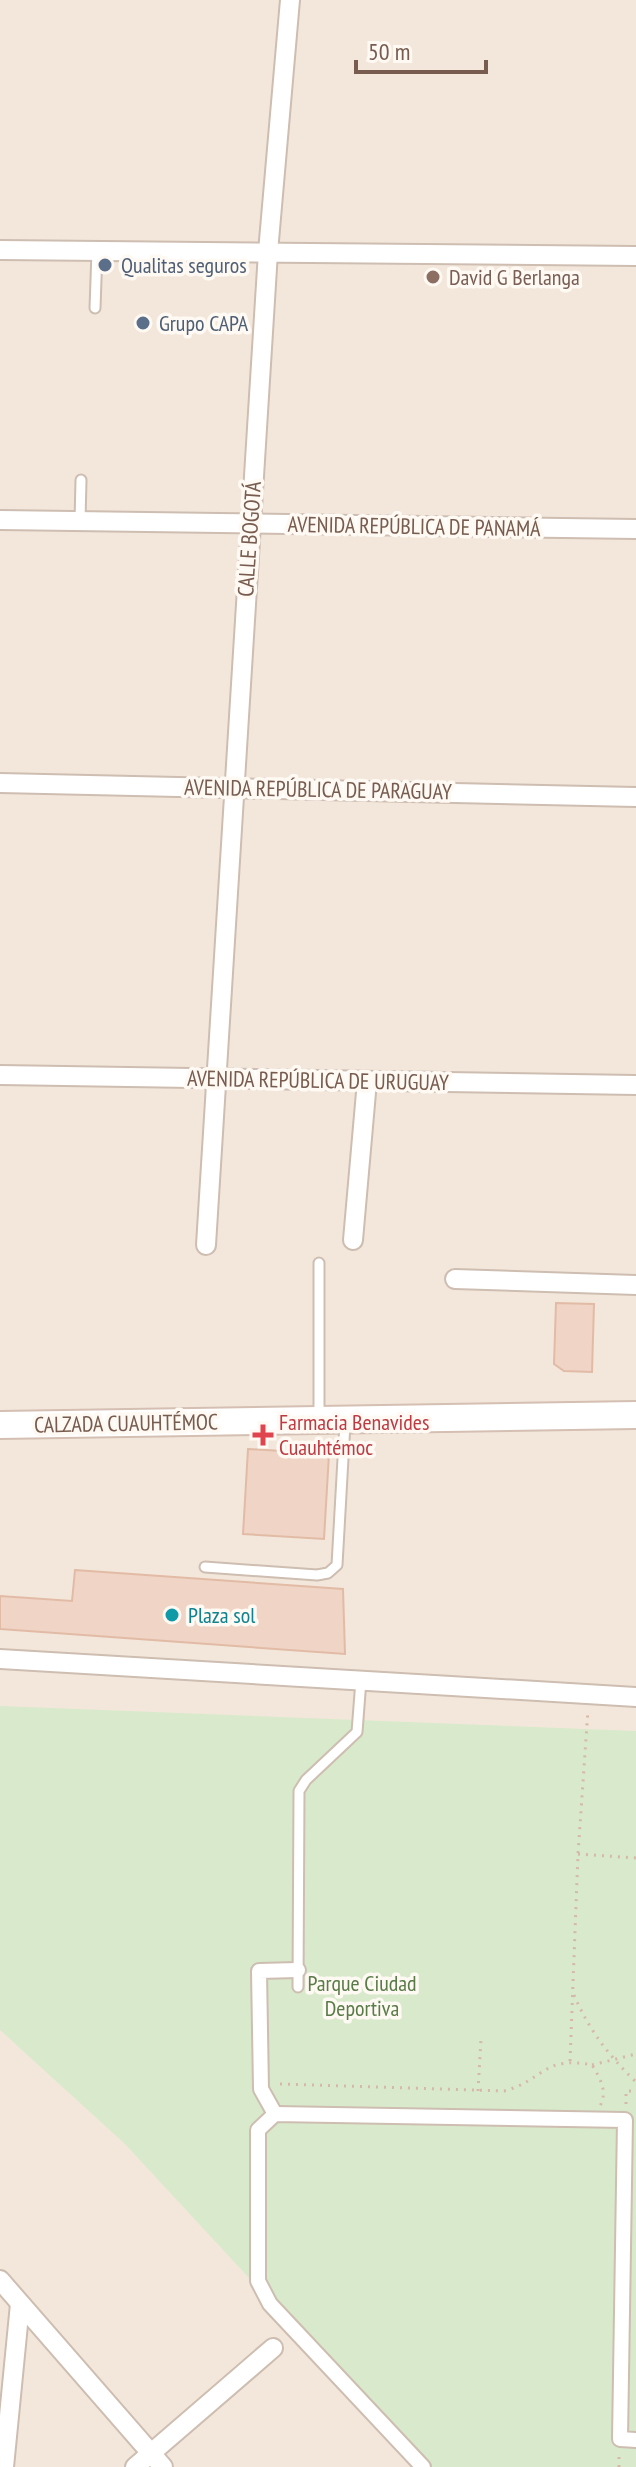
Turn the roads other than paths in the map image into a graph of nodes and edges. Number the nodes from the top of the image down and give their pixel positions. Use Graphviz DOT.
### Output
graph roads {
  1 [pos="290,0"];
  2 [pos="0,250"];
  3 [pos="97,251"];
  4 [pos="268,252"];
  5 [pos="636,256"];
  6 [pos="95,308"];
  7 [pos="81,480"];
  8 [pos="0,520"];
  9 [pos="80,521"];
  10 [pos="250,524"];
  11 [pos="636,529"];
  12 [pos="0,783"];
  13 [pos="233,786"];
  14 [pos="636,797"];
  15 [pos="0,1075"];
  16 [pos="214,1078"];
  17 [pos="367,1081"];
  18 [pos="636,1085"];
  19 [pos="353,1240"];
  20 [pos="206,1245"];
  21 [pos="319,1263"];
  22 [pos="455,1279"];
  23 [pos="636,1285"];
  24 [pos="636,1415"];
  25 [pos="346,1419"];
  26 [pos="319,1420"];
  27 [pos="0,1425"];
  28 [pos="205,1567"];
  29 [pos="0,1659"];
  30 [pos="361,1680"];
  31 [pos="636,1697"];
  32 [pos="298,1970"];
  33 [pos="298,1987"];
  34 [pos="275,2114"];
  35 [pos="0,2280"];
  36 [pos="20,2304"];
  37 [pos="273,2348"];
  38 [pos="636,2440"];
  39 [pos="157,2460"];
  40 [pos="4,2467"];
  41 [pos="135,2467"];
  42 [pos="423,2467"];
  1 -- 4 [label="street, CALLE BOGOTÁ"];
  2 -- 3 [label="street"];
  3 -- 4 [label="street"];
  3 -- 6 [label="lane"];
  4 -- 5 [label="street"];
  4 -- 10 [label="street, CALLE BOGOTÁ"];
  7 -- 9 [label="lane"];
  8 -- 9 [label="street, AVENIDA REPÚBLICA DE PANAMÁ"];
  9 -- 10 [label="street, AVENIDA REPÚBLICA DE PANAMÁ"];
  10 -- 11 [label="street, AVENIDA REPÚBLICA DE PANAMÁ"];
  10 -- 13 [label="street, CALLE BOGOTÁ"];
  12 -- 13 [label="street, AVENIDA REPÚBLICA DE PARAGUAY"];
  13 -- 14 [label="street, AVENIDA REPÚBLICA DE PARAGUAY"];
  13 -- 16 [label="street, CALLE BOGOTÁ"];
  15 -- 16 [label="street, AVENIDA REPÚBLICA DE URUGUAY"];
  16 -- 17 [label="street, AVENIDA REPÚBLICA DE URUGUAY"];
  16 -- 20 [label="street, CALLE BOGOTÁ"];
  17 -- 18 [label="street, AVENIDA REPÚBLICA DE URUGUAY"];
  17 -- 19 [label="street"];
  21 -- 26 [label="lane"];
  22 -- 23 [label="street"];
  24 -- 25 [label="main road, CALZADA CUAUHTÉMOC"];
  25 -- 26 [label="main road, CALZADA CUAUHTÉMOC"];
  25 -- 28 [label="lane"];
  26 -- 27 [label="main road, CALZADA CUAUHTÉMOC"];
  29 -- 30 [label="street"];
  30 -- 31 [label="street"];
  30 -- 32 [label="lane"];
  32 -- 33 [label="lane"];
  32 -- 34 [label="street"];
  34 -- 38 [label="street"];
  34 -- 42 [label="street"];
  35 -- 36 [label="street"];
  36 -- 39 [label="street"];
  36 -- 40 [label="street"];
  37 -- 39 [label="street"];
  39 -- 41 [label="street"];
}
